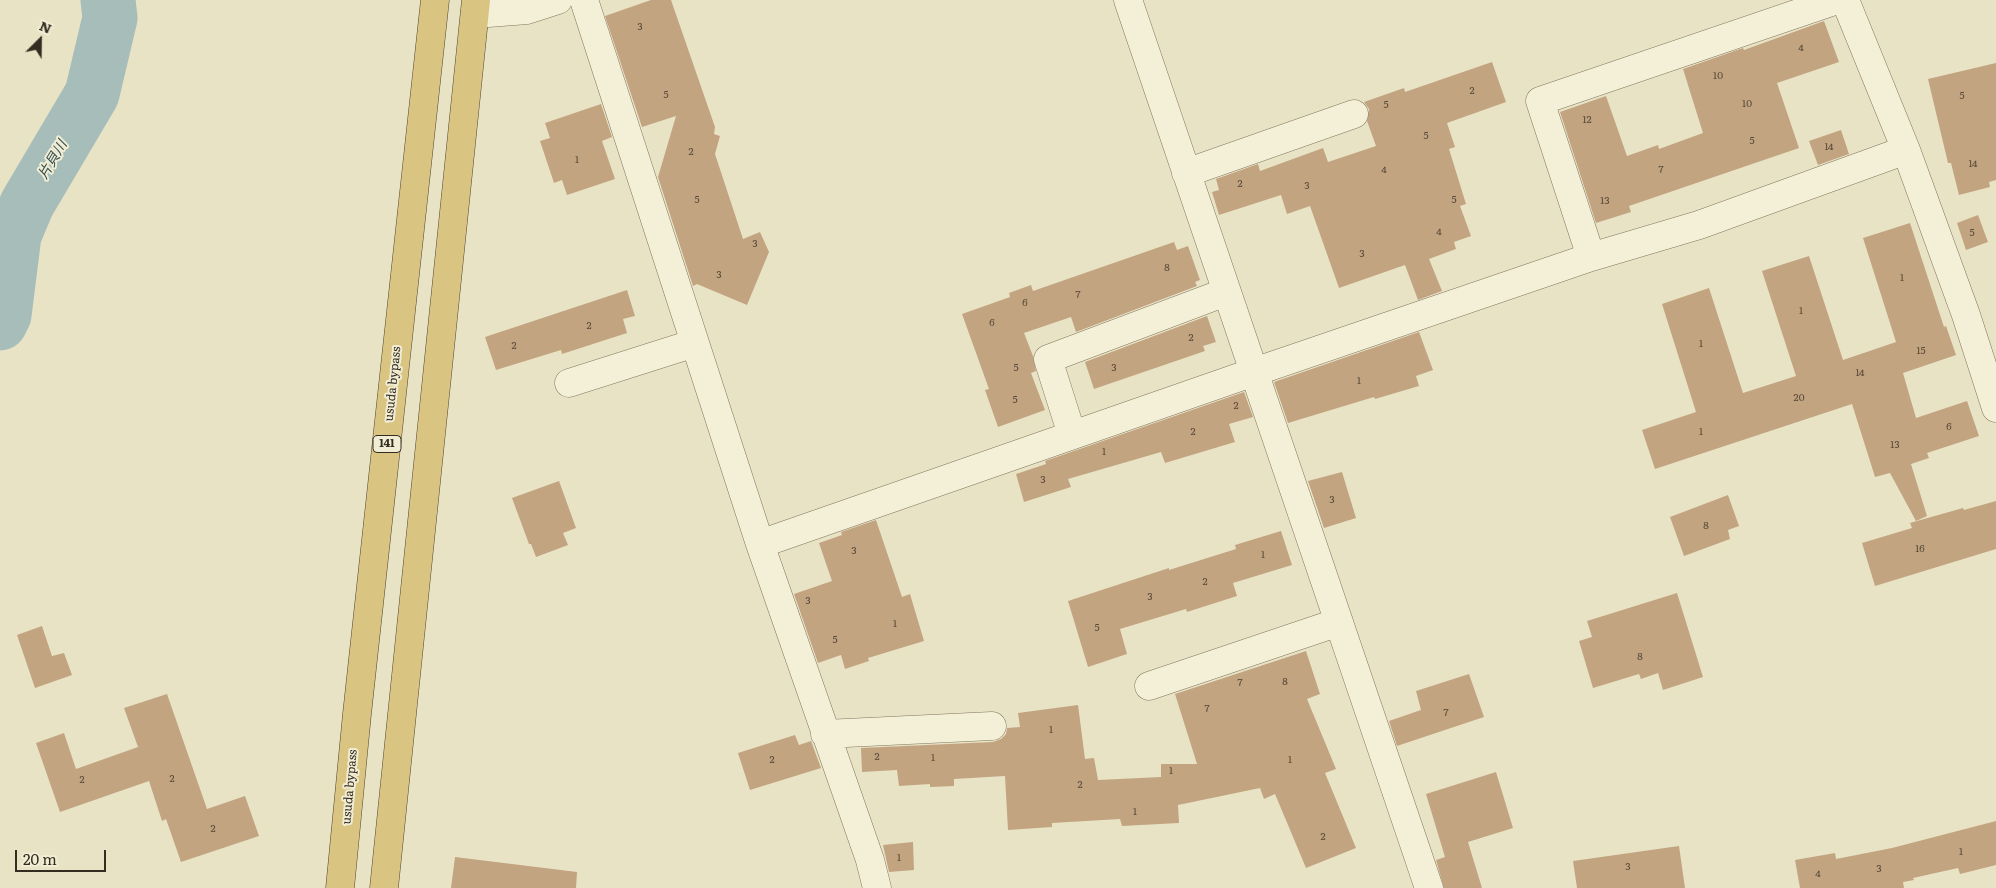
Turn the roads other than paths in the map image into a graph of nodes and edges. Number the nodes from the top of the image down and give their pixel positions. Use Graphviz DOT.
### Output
graph roads {
  1 [pos="435,0"];
  2 [pos="558,0"];
  3 [pos="584,0"];
  4 [pos="1128,0"];
  5 [pos="1837,0"];
  6 [pos="1845,0"];
  7 [pos="475,7"];
  8 [pos="1354,114"];
  9 [pos="1906,150"];
  10 [pos="1186,173"];
  11 [pos="1591,257"];
  12 [pos="1226,292"];
  13 [pos="695,343"];
  14 [pos="1254,372"];
  15 [pos="569,383"];
  16 [pos="1996,408"];
  17 [pos="1072,435"];
  18 [pos="760,544"];
  19 [pos="1339,622"];
  20 [pos="1149,686"];
  21 [pos="992,726"];
  22 [pos="825,734"];
  23 [pos="340,888"];
  24 [pos="384,888"];
  25 [pos="877,888"];
  26 [pos="1429,888"];
  1 -- 23 [label="highway, usuda bypass / 141"];
  2 -- 7 [label="street"];
  3 -- 13 [label="street"];
  4 -- 10 [label="street"];
  5 -- 11 [label="street"];
  6 -- 9 [label="street"];
  7 -- 24 [label="highway"];
  8 -- 10 [label="street"];
  9 -- 11 [label="street"];
  9 -- 16 [label="street"];
  10 -- 12 [label="street"];
  11 -- 14 [label="street"];
  12 -- 14 [label="street"];
  12 -- 17 [label="street"];
  13 -- 15 [label="street"];
  13 -- 18 [label="street"];
  14 -- 17 [label="street"];
  14 -- 19 [label="street"];
  17 -- 18 [label="street"];
  18 -- 22 [label="street"];
  19 -- 20 [label="street"];
  19 -- 26 [label="street"];
  21 -- 22 [label="street"];
  22 -- 25 [label="street"];
}
